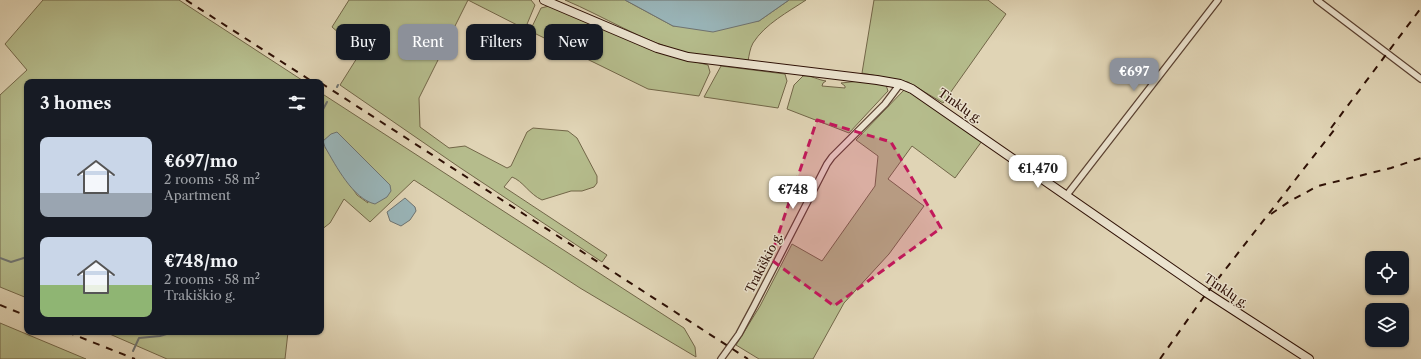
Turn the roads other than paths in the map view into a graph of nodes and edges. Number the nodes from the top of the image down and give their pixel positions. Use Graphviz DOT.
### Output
graph roads {
  1 [pos="544,0"];
  2 [pos="1218,0"];
  3 [pos="1317,0"];
  4 [pos="1421,79"];
  5 [pos="900,84"];
  6 [pos="1066,196"];
  7 [pos="721,359"];
  8 [pos="1309,359"];
  1 -- 5 [label="main road, Tinklų g."];
  2 -- 6 [label="street"];
  3 -- 4 [label="street"];
  5 -- 6 [label="main road, Tinklų g."];
  5 -- 7 [label="street, Trakiškio g."];
  6 -- 8 [label="main road, Tinklų g."];
}
